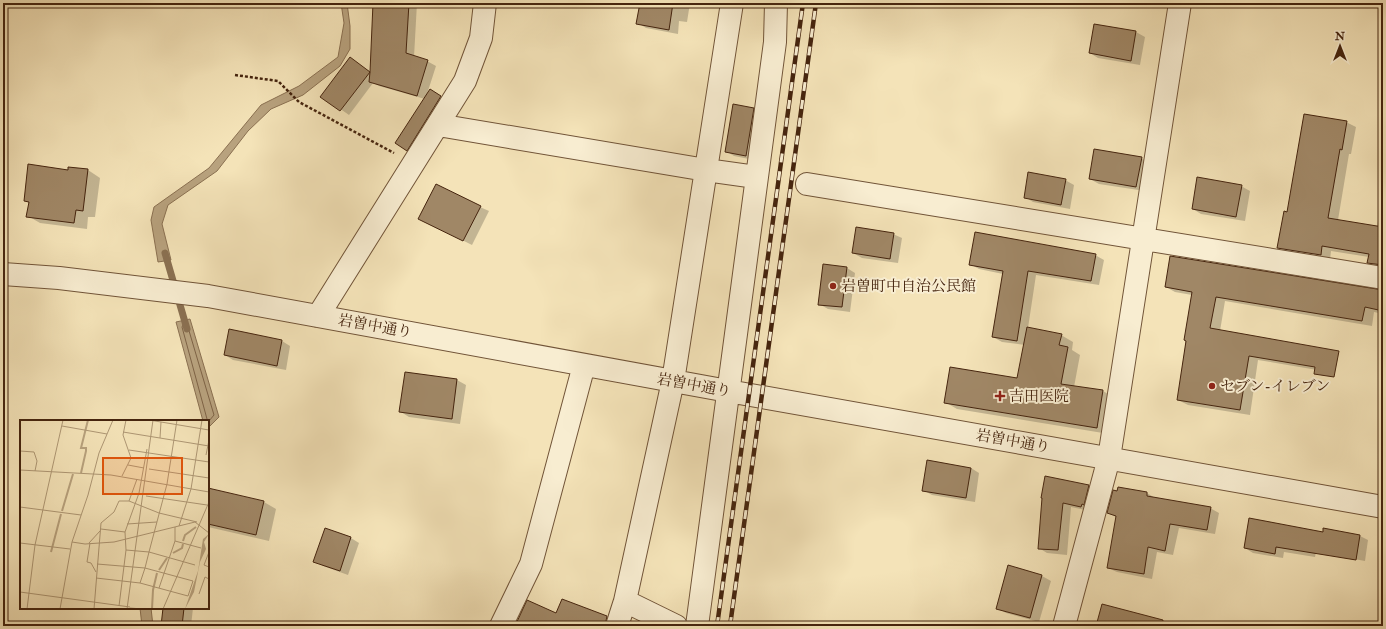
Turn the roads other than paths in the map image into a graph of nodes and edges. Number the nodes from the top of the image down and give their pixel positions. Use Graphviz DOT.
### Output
graph roads {
  1 [pos="485,3"];
  2 [pos="732,3"];
  3 [pos="776,3"];
  4 [pos="1180,3"];
  5 [pos="438,125"];
  6 [pos="706,170"];
  7 [pos="756,177"];
  8 [pos="807,184"];
  9 [pos="1143,240"];
  10 [pos="3,274"];
  11 [pos="1383,278"];
  12 [pos="318,316"];
  13 [pos="584,365"];
  14 [pos="673,381"];
  15 [pos="728,391"];
  16 [pos="1109,458"];
  17 [pos="1383,507"];
  18 [pos="625,601"];
  19 [pos="501,626"];
  20 [pos="617,626"];
  21 [pos="676,626"];
  22 [pos="697,626"];
  23 [pos="1064,626"];
  1 -- 5 [label="street"];
  2 -- 6 [label="street"];
  3 -- 7 [label="street"];
  4 -- 9 [label="street"];
  5 -- 6 [label="street"];
  5 -- 12 [label="street"];
  6 -- 7 [label="street"];
  6 -- 14 [label="street"];
  7 -- 15 [label="street"];
  8 -- 9 [label="street"];
  9 -- 11 [label="street"];
  9 -- 16 [label="street"];
  10 -- 12 [label="street, 岩曽中通り"];
  12 -- 13 [label="street, 岩曽中通り"];
  13 -- 14 [label="street, 岩曽中通り"];
  13 -- 19 [label="street"];
  14 -- 15 [label="street, 岩曽中通り"];
  14 -- 18 [label="street"];
  15 -- 16 [label="street, 岩曽中通り"];
  15 -- 22 [label="street"];
  16 -- 17 [label="street, 岩曽中通り"];
  16 -- 23 [label="street"];
  18 -- 20 [label="street"];
  18 -- 21 [label="street"];
}
